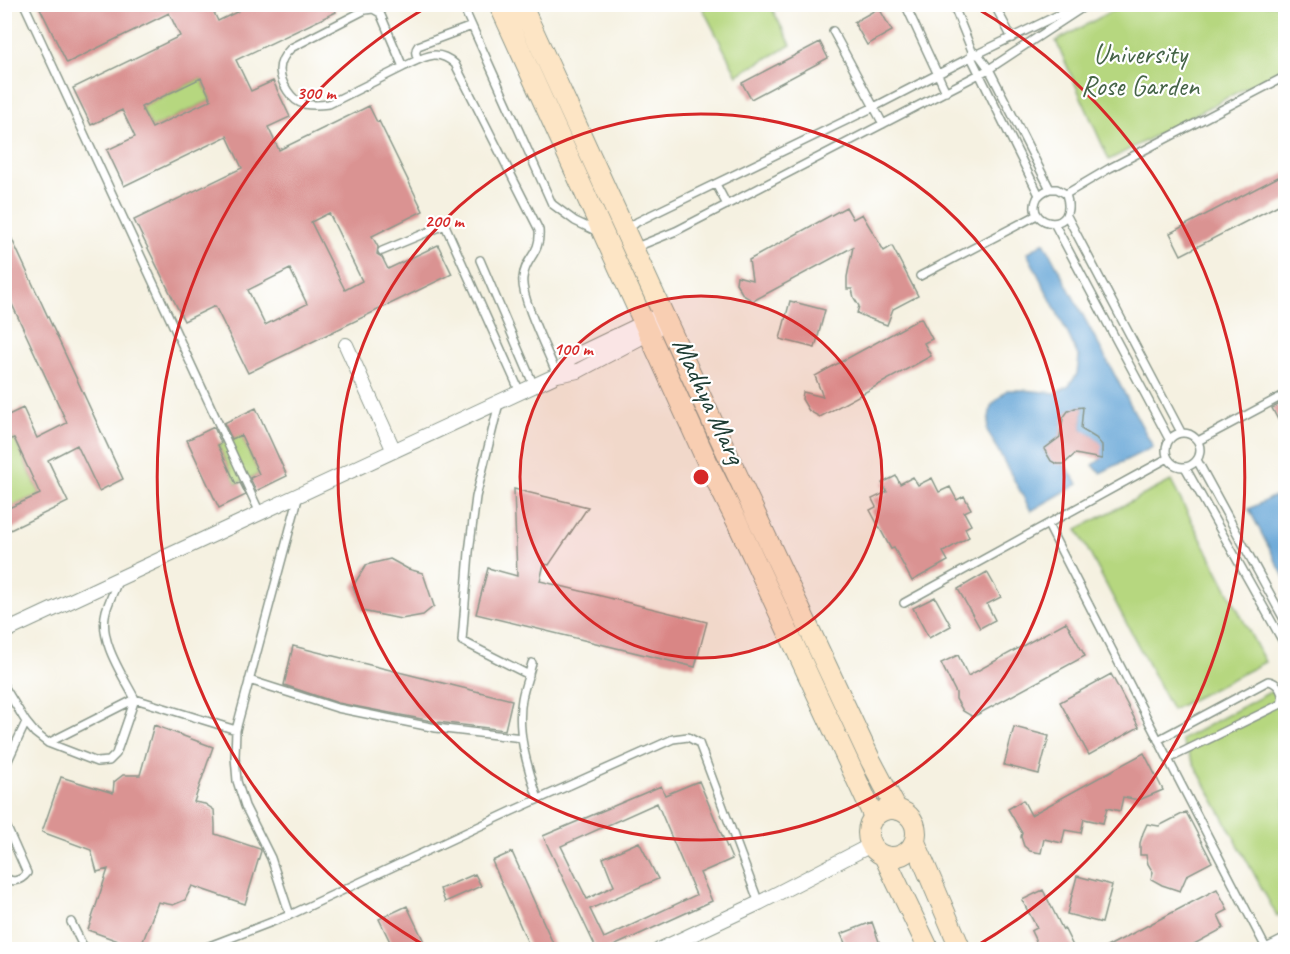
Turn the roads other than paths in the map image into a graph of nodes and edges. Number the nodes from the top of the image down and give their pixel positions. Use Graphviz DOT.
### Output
graph roads {
  1 [pos="24,4"];
  2 [pos="462,4"];
  3 [pos="499,4"];
  4 [pos="521,4"];
  5 [pos="905,4"];
  6 [pos="953,4"];
  7 [pos="994,4"];
  8 [pos="1081,4"];
  9 [pos="1088,4"];
  10 [pos="472,26"];
  11 [pos="833,31"];
  12 [pos="1012,38"];
  13 [pos="974,54"];
  14 [pos="418,60"];
  15 [pos="403,67"];
  16 [pos="989,69"];
  17 [pos="938,74"];
  18 [pos="980,74"];
  19 [pos="1286,76"];
  20 [pos="946,92"];
  21 [pos="874,107"];
  22 [pos="883,124"];
  23 [pos="716,184"];
  24 [pos="1050,189"];
  25 [pos="1066,194"];
  26 [pos="1039,195"];
  27 [pos="727,205"];
  28 [pos="1037,215"];
  29 [pos="1066,216"];
  30 [pos="1054,223"];
  31 [pos="603,234"];
  32 [pos="628,240"];
  33 [pos="382,251"];
  34 [pos="480,260"];
  35 [pos="920,276"];
  36 [pos="665,319"];
  37 [pos="646,328"];
  38 [pos="346,345"];
  39 [pos="557,375"];
  40 [pos="534,386"];
  41 [pos="520,392"];
  42 [pos="1286,393"];
  43 [pos="500,403"];
  44 [pos="1181,432"];
  45 [pos="1169,439"];
  46 [pos="1198,441"];
  47 [pos="394,451"];
  48 [pos="1168,458"];
  49 [pos="1197,460"];
  50 [pos="1185,467"];
  51 [pos="299,495"];
  52 [pos="260,513"];
  53 [pos="1047,525"];
  54 [pos="119,578"];
  55 [pos="904,603"];
  56 [pos="1286,623"];
  57 [pos="4,632"];
  58 [pos="1286,647"];
  59 [pos="532,663"];
  60 [pos="529,675"];
  61 [pos="249,680"];
  62 [pos="4,686"];
  63 [pos="135,699"];
  64 [pos="26,722"];
  65 [pos="236,730"];
  66 [pos="522,738"];
  67 [pos="1158,740"];
  68 [pos="48,743"];
  69 [pos="1168,759"];
  70 [pos="4,769"];
  71 [pos="538,799"];
  72 [pos="897,810"];
  73 [pos="874,817"];
  74 [pos="4,821"];
  75 [pos="915,842"];
  76 [pos="877,850"];
  77 [pos="4,874"];
  78 [pos="759,903"];
  79 [pos="290,915"];
  80 [pos="71,922"];
  81 [pos="1286,938"];
  82 [pos="1264,949"];
  83 [pos="87,950"];
  84 [pos="199,950"];
  85 [pos="659,950"];
  86 [pos="929,950"];
  87 [pos="961,950"];
  1 -- 52 [label="lane"];
  2 -- 10 [label="lane"];
  3 -- 31 [label="main road, Madhya Marg"];
  4 -- 32 [label="main road, Madhya Marg"];
  5 -- 17 [label="lane"];
  6 -- 13 [label="lane"];
  7 -- 12 [label="lane"];
  8 -- 12 [label="lane"];
  9 -- 16 [label="lane"];
  10 -- 14 [label="lane"];
  10 -- 31 [label="lane"];
  11 -- 21 [label="lane"];
  12 -- 13 [label="lane"];
  13 -- 16 [label="lane"];
  13 -- 17 [label="lane"];
  13 -- 18 [label="lane"];
  14 -- 15 [label="lane"];
  14 -- 39 [label="lane"];
  15 -- 15 [label="lane"];
  16 -- 18 [label="lane"];
  16 -- 24 [label="lane"];
  17 -- 20 [label="lane"];
  17 -- 21 [label="lane"];
  18 -- 20 [label="lane"];
  18 -- 26 [label="lane"];
  19 -- 25 [label="lane"];
  20 -- 22 [label="lane"];
  21 -- 22 [label="lane"];
  21 -- 23 [label="lane"];
  22 -- 27 [label="lane"];
  23 -- 27 [label="lane"];
  23 -- 32 [label="lane"];
  24 -- 25 [label="lane"];
  24 -- 26 [label="lane"];
  25 -- 29 [label="lane"];
  26 -- 28 [label="lane"];
  27 -- 32 [label="lane"];
  28 -- 30 [label="lane"];
  28 -- 35 [label="lane"];
  29 -- 30 [label="lane"];
  29 -- 44 [label="lane"];
  30 -- 45 [label="lane"];
  31 -- 37 [label="main road, Madhya Marg"];
  32 -- 36 [label="main road, Madhya Marg"];
  33 -- 41 [label="lane"];
  34 -- 40 [label="lane"];
  36 -- 37 [label="street"];
  36 -- 72 [label="main road, Madhya Marg"];
  37 -- 39 [label="street"];
  37 -- 73 [label="main road, Madhya Marg"];
  38 -- 47 [label="street"];
  39 -- 40 [label="street"];
  40 -- 41 [label="street"];
  41 -- 43 [label="street"];
  42 -- 46 [label="lane"];
  43 -- 47 [label="street"];
  43 -- 60 [label="lane"];
  44 -- 45 [label="lane"];
  44 -- 46 [label="lane"];
  45 -- 48 [label="lane"];
  46 -- 49 [label="lane"];
  47 -- 51 [label="street"];
  48 -- 50 [label="lane"];
  48 -- 53 [label="lane"];
  49 -- 50 [label="lane"];
  49 -- 56 [label="lane"];
  50 -- 58 [label="lane"];
  51 -- 52 [label="street"];
  51 -- 61 [label="lane"];
  52 -- 54 [label="street"];
  53 -- 55 [label="lane"];
  53 -- 67 [label="lane"];
  54 -- 57 [label="street"];
  54 -- 63 [label="lane"];
  59 -- 60 [label="lane"];
  60 -- 66 [label="lane"];
  61 -- 65 [label="lane"];
  61 -- 66 [label="lane"];
  62 -- 64 [label="lane"];
  63 -- 65 [label="lane"];
  63 -- 68 [label="lane"];
  63 -- 68 [label="lane"];
  64 -- 68 [label="lane"];
  64 -- 70 [label="lane"];
  65 -- 79 [label="lane"];
  66 -- 71 [label="lane"];
  67 -- 69 [label="lane"];
  67 -- 69 [label="lane"];
  69 -- 82 [label="lane"];
  71 -- 78 [label="lane"];
  71 -- 79 [label="lane"];
  72 -- 73 [label="main road"];
  72 -- 75 [label="main road"];
  73 -- 76 [label="main road"];
  74 -- 77 [label="lane"];
  75 -- 76 [label="main road"];
  75 -- 87 [label="main road"];
  76 -- 78 [label="street"];
  76 -- 86 [label="main road"];
  78 -- 85 [label="street"];
  79 -- 84 [label="lane"];
  80 -- 83 [label="lane"];
  81 -- 82 [label="lane"];
}
